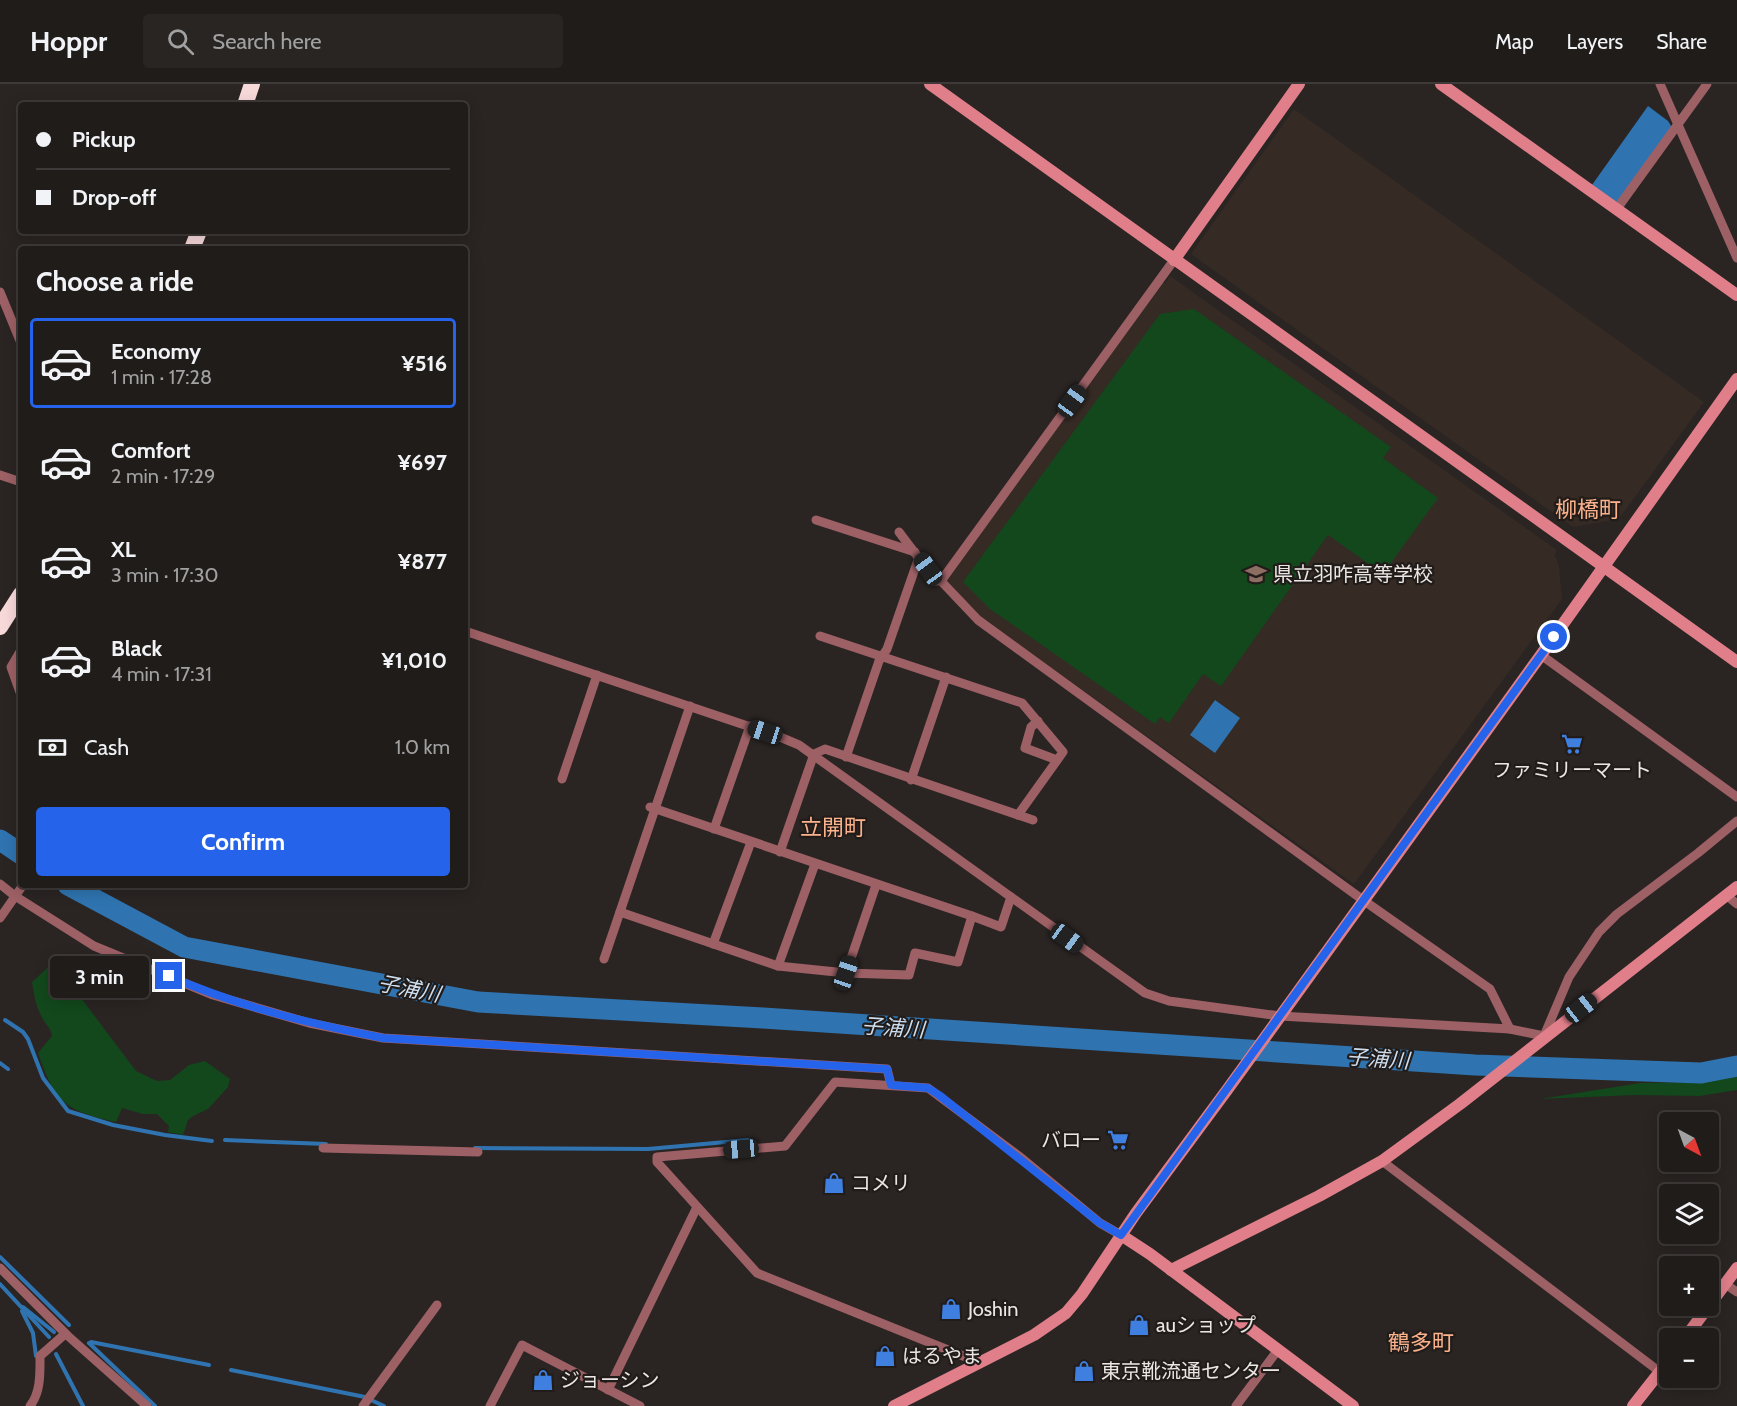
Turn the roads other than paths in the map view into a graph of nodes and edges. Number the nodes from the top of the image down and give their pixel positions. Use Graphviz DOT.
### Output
graph roads {
  1 [pos="252,84"];
  2 [pos="930,84"];
  3 [pos="1299,84"];
  4 [pos="1441,84"];
  5 [pos="1660,84"];
  6 [pos="1707,84"];
  7 [pos="246,102"];
  8 [pos="1678,124"];
  9 [pos="1616,210"];
  10 [pos="1737,258"];
  11 [pos="1174,260"];
  12 [pos="0,292"];
  13 [pos="1737,295"];
  14 [pos="18,336"];
  15 [pos="1737,380"];
  16 [pos="0,475"];
  17 [pos="18,481"];
  18 [pos="816,520"];
  19 [pos="899,532"];
  20 [pos="917,554"];
  21 [pos="1603,567"];
  22 [pos="941,581"];
  23 [pos="18,599"];
  24 [pos="0,627"];
  25 [pos="468,632"];
  26 [pos="820,636"];
  27 [pos="18,655"];
  28 [pos="1541,655"];
  29 [pos="883,656"];
  30 [pos="1737,662"];
  31 [pos="597,675"];
  32 [pos="945,677"];
  33 [pos="18,687"];
  34 [pos="690,706"];
  35 [pos="1038,721"];
  36 [pos="750,726"];
  37 [pos="814,754"];
  38 [pos="846,757"];
  39 [pos="1057,760"];
  40 [pos="562,779"];
  41 [pos="911,780"];
  42 [pos="1737,798"];
  43 [pos="652,808"];
  44 [pos="1018,815"];
  45 [pos="1033,820"];
  46 [pos="1737,821"];
  47 [pos="714,829"];
  48 [pos="751,842"];
  49 [pos="780,852"];
  50 [pos="815,864"];
  51 [pos="0,884"];
  52 [pos="876,885"];
  53 [pos="1737,887"];
  54 [pos="19,891"];
  55 [pos="1726,895"];
  56 [pos="1011,897"];
  57 [pos="1363,900"];
  58 [pos="1737,904"];
  59 [pos="620,912"];
  60 [pos="972,916"];
  61 [pos="0,918"];
  62 [pos="713,944"];
  63 [pos="604,959"];
  64 [pos="778,966"];
  65 [pos="846,973"];
  66 [pos="1277,1020"];
  67 [pos="1510,1029"];
  68 [pos="1544,1036"];
  69 [pos="891,1085"];
  70 [pos="323,1148"];
  71 [pos="478,1152"];
  72 [pos="1382,1161"];
  73 [pos="698,1207"];
  74 [pos="1121,1235"];
  75 [pos="0,1268"];
  76 [pos="1737,1268"];
  77 [pos="1171,1270"];
  78 [pos="1725,1284"];
  79 [pos="1737,1292"];
  80 [pos="437,1305"];
  81 [pos="1692,1328"];
  82 [pos="65,1334"];
  83 [pos="1277,1351"];
  84 [pos="975,1365"];
  85 [pos="1659,1371"];
  86 [pos="1659,1373"];
  87 [pos="608,1390"];
  88 [pos="30,1406"];
  89 [pos="147,1406"];
  90 [pos="363,1406"];
  91 [pos="490,1406"];
  92 [pos="640,1406"];
  93 [pos="894,1406"];
  94 [pos="1236,1406"];
  95 [pos="1353,1406"];
  96 [pos="1634,1406"];
  1 -- 7 [label="highway"];
  2 -- 11 [label="street"];
  3 -- 11 [label="street"];
  4 -- 9 [label="street"];
  5 -- 8 [label="street"];
  6 -- 8 [label="street"];
  8 -- 9 [label="street"];
  8 -- 10 [label="street"];
  9 -- 13 [label="street"];
  11 -- 21 [label="street"];
  11 -- 22 [label="street"];
  12 -- 14 [label="street"];
  15 -- 21 [label="street"];
  16 -- 17 [label="street"];
  18 -- 20 [label="street"];
  19 -- 20 [label="street"];
  20 -- 22 [label="street"];
  20 -- 29 [label="street"];
  21 -- 28 [label="street"];
  21 -- 30 [label="street"];
  22 -- 57 [label="street"];
  23 -- 24 [label="highway"];
  25 -- 31 [label="street"];
  26 -- 29 [label="street"];
  27 -- 33 [label="street"];
  28 -- 42 [label="street"];
  28 -- 57 [label="street"];
  29 -- 32 [label="street"];
  29 -- 38 [label="street"];
  31 -- 34 [label="street"];
  31 -- 40 [label="street"];
  32 -- 35 [label="street"];
  32 -- 41 [label="street"];
  34 -- 36 [label="street"];
  34 -- 43 [label="street"];
  35 -- 39 [label="street"];
  35 -- 39 [label="street"];
  36 -- 37 [label="street"];
  36 -- 47 [label="street"];
  37 -- 38 [label="street"];
  37 -- 49 [label="street"];
  37 -- 56 [label="street"];
  38 -- 41 [label="street"];
  39 -- 44 [label="street"];
  41 -- 44 [label="street"];
  43 -- 47 [label="street"];
  43 -- 59 [label="street"];
  44 -- 45 [label="street"];
  46 -- 68 [label="street"];
  47 -- 48 [label="street"];
  48 -- 49 [label="street"];
  48 -- 62 [label="street"];
  49 -- 50 [label="street"];
  50 -- 52 [label="street"];
  50 -- 64 [label="street"];
  51 -- 54 [label="street"];
  52 -- 60 [label="street"];
  52 -- 65 [label="street"];
  53 -- 55 [label="street"];
  54 -- 61 [label="street"];
  54 -- 69 [label="street"];
  55 -- 58 [label="street"];
  55 -- 68 [label="street"];
  56 -- 60 [label="street"];
  56 -- 66 [label="street"];
  57 -- 66 [label="street"];
  57 -- 67 [label="street"];
  59 -- 62 [label="street"];
  59 -- 63 [label="street"];
  60 -- 65 [label="street"];
  62 -- 64 [label="street"];
  64 -- 65 [label="street"];
  66 -- 67 [label="street"];
  66 -- 74 [label="street"];
  67 -- 68 [label="street"];
  68 -- 72 [label="street"];
  69 -- 73 [label="street"];
  69 -- 74 [label="street"];
  70 -- 71 [label="street"];
  72 -- 77 [label="street"];
  72 -- 85 [label="street"];
  73 -- 84 [label="street"];
  73 -- 87 [label="street"];
  74 -- 77 [label="street"];
  74 -- 84 [label="street"];
  75 -- 82 [label="street"];
  76 -- 78 [label="street"];
  77 -- 83 [label="street"];
  78 -- 79 [label="street"];
  78 -- 81 [label="street"];
  80 -- 90 [label="street"];
  82 -- 88 [label="street"];
  82 -- 89 [label="street"];
  83 -- 94 [label="street"];
  83 -- 95 [label="street"];
  84 -- 93 [label="street"];
  86 -- 96 [label="street"];
  87 -- 91 [label="street"];
  87 -- 92 [label="street"];
}
